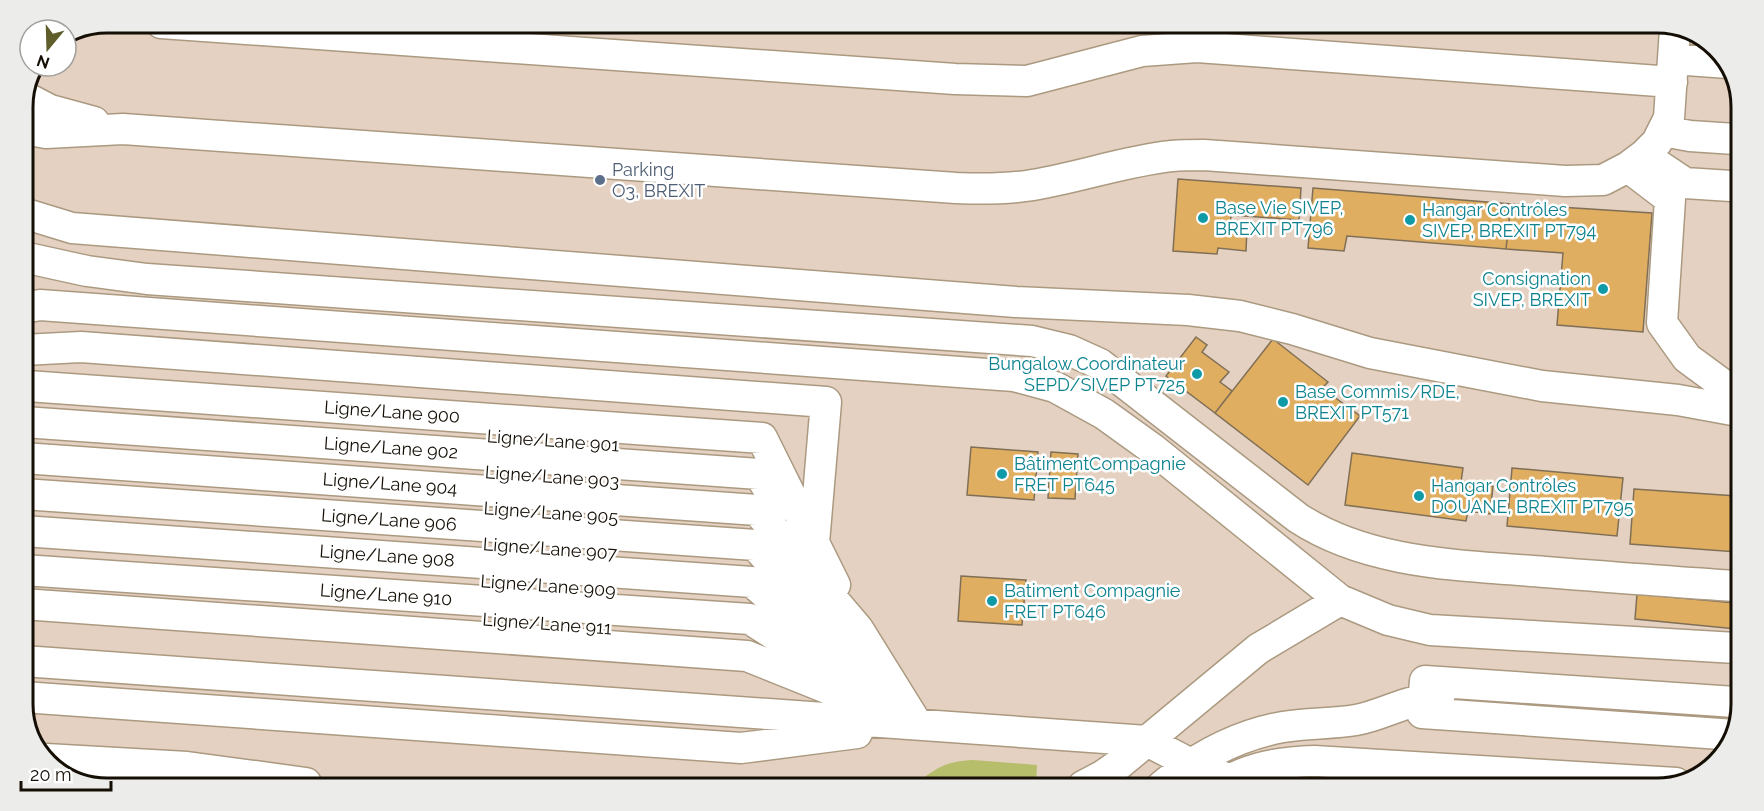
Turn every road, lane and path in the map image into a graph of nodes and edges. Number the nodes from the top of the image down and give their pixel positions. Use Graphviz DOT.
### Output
graph roads {
  1 [pos="302,33"];
  2 [pos="1675,35"];
  3 [pos="1717,64"];
  4 [pos="1673,70"];
  5 [pos="33,101"];
  6 [pos="123,129"];
  7 [pos="33,131"];
  8 [pos="1663,131"];
  9 [pos="1731,139"];
  10 [pos="1636,161"];
  11 [pos="1731,186"];
  12 [pos="33,216"];
  13 [pos="33,259"];
  14 [pos="114,275"];
  15 [pos="33,277"];
  16 [pos="33,306"];
  17 [pos="33,349"];
  18 [pos="33,388"];
  19 [pos="1731,389"];
  20 [pos="33,407"];
  21 [pos="1731,410"];
  22 [pos="33,424"];
  23 [pos="33,442"];
  24 [pos="33,460"];
  25 [pos="33,478"];
  26 [pos="33,495"];
  27 [pos="33,513"];
  28 [pos="33,532"];
  29 [pos="814,543"];
  30 [pos="33,550"];
  31 [pos="33,570"];
  32 [pos="1731,586"];
  33 [pos="33,587"];
  34 [pos="751,592"];
  35 [pos="1340,600"];
  36 [pos="33,604"];
  37 [pos="33,623"];
  38 [pos="858,629"];
  39 [pos="33,641"];
  40 [pos="1731,648"];
  41 [pos="33,660"];
  42 [pos="33,677"];
  43 [pos="33,696"];
  44 [pos="1423,697"];
  45 [pos="1731,702"];
  46 [pos="1730,719"];
  47 [pos="917,724"];
  48 [pos="1724,734"];
  49 [pos="1147,741"];
  50 [pos="58,760"];
  51 [pos="1191,764"];
  52 [pos="269,778"];
  53 [pos="1098,778"];
  54 [pos="1173,778"];
  55 [pos="1219,778"];
  56 [pos="1239,778"];
  57 [pos="1597,778"];
  1 -- 4 [label="lane"];
  2 -- 4 [label="lane"];
  3 -- 4 [label="lane"];
  4 -- 8 [label="lane"];
  5 -- 6 [label="lane"];
  6 -- 7 [label="lane"];
  6 -- 10 [label="lane"];
  8 -- 9 [label="lane"];
  8 -- 10 [label="lane"];
  10 -- 11 [label="lane"];
  10 -- 19 [label="lane"];
  12 -- 21 [label="lane"];
  13 -- 14 [label="lane"];
  14 -- 15 [label="lane"];
  14 -- 32 [label="lane"];
  16 -- 35 [label="lane"];
  17 -- 29 [label="lane"];
  18 -- 34 [label="lane, Ligne/Lane 900"];
  20 -- 34 [label="lane, Ligne/Lane 901"];
  22 -- 34 [label="lane, Ligne/Lane 902"];
  23 -- 34 [label="lane, Ligne/Lane 903"];
  24 -- 34 [label="lane, Ligne/Lane 904"];
  25 -- 34 [label="lane, Ligne/Lane 905"];
  26 -- 34 [label="lane, Ligne/Lane 906"];
  27 -- 34 [label="lane, Ligne/Lane 907"];
  28 -- 34 [label="lane, Ligne/Lane 908"];
  29 -- 34 [label="lane"];
  29 -- 38 [label="lane"];
  30 -- 34 [label="lane, Ligne/Lane 909"];
  31 -- 34 [label="lane, Ligne/Lane 910"];
  33 -- 34 [label="lane, Ligne/Lane 911"];
  34 -- 36 [label="lane"];
  34 -- 37 [label="lane"];
  34 -- 38 [label="lane"];
  34 -- 38 [label="lane"];
  34 -- 39 [label="lane"];
  34 -- 41 [label="lane"];
  34 -- 42 [label="lane"];
  34 -- 43 [label="lane"];
  34 -- 47 [label="lane"];
  34 -- 47 [label="lane"];
  34 -- 47 [label="lane"];
  34 -- 47 [label="lane"];
  34 -- 47 [label="lane"];
  35 -- 40 [label="lane"];
  35 -- 49 [label="lane"];
  38 -- 47 [label="lane"];
  44 -- 45 [label="lane"];
  44 -- 46 [label="lane"];
  44 -- 48 [label="lane"];
  44 -- 51 [label="lane"];
  47 -- 49 [label="lane"];
  49 -- 51 [label="lane"];
  49 -- 53 [label="lane"];
  50 -- 52 [label="lane"];
  51 -- 54 [label="lane"];
  51 -- 55 [label="lane"];
  56 -- 57 [label="lane"];
}
